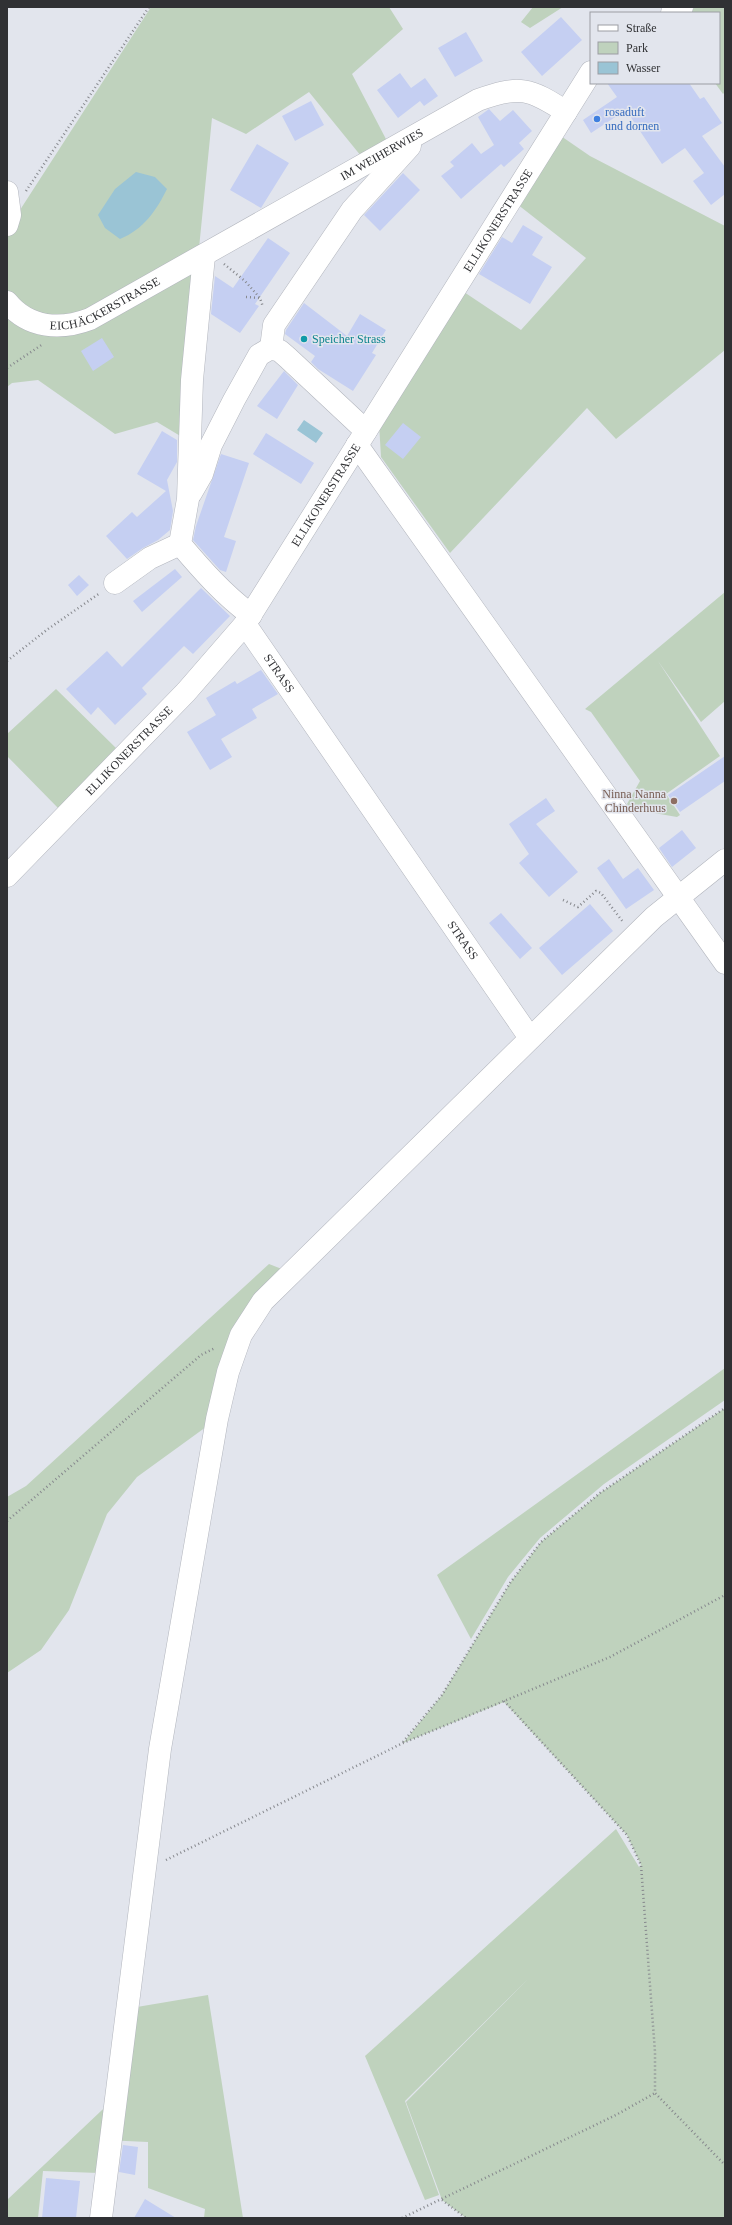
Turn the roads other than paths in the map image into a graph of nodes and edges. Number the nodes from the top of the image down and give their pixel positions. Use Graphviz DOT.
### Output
graph roads {
  1 [pos="590,74"];
  2 [pos="566,112"];
  3 [pos="424,130"];
  4 [pos="7,192"];
  5 [pos="9,220"];
  6 [pos="204,256"];
  7 [pos="7,302"];
  8 [pos="271,348"];
  9 [pos="362,438"];
  10 [pos="188,499"];
  11 [pos="180,544"];
  12 [pos="115,583"];
  13 [pos="248,620"];
  14 [pos="725,860"];
  15 [pos="7,876"];
  16 [pos="678,898"];
  17 [pos="725,963"];
  18 [pos="530,1038"];
  19 [pos="101,2218"];
  1 -- 2 [label="street, ELLIKONERSTRASSE"];
  2 -- 3 [label="street, IM WEIHERWIES"];
  2 -- 9 [label="street, ELLIKONERSTRASSE"];
  3 -- 6 [label="street, IM WEIHERWIES"];
  3 -- 8 [label="street"];
  4 -- 5 [label="street"];
  6 -- 7 [label="street, EICHÄCKERSTRASSE"];
  6 -- 10 [label="street"];
  8 -- 9 [label="street"];
  8 -- 10 [label="street"];
  9 -- 13 [label="street, ELLIKONERSTRASSE"];
  9 -- 16 [label="street"];
  10 -- 11 [label="street"];
  11 -- 12 [label="street"];
  11 -- 13 [label="street, STRASS"];
  13 -- 15 [label="street, ELLIKONERSTRASSE"];
  13 -- 18 [label="street, STRASS"];
  14 -- 16 [label="street"];
  16 -- 17 [label="street"];
  16 -- 18 [label="street"];
  18 -- 19 [label="street"];
}
